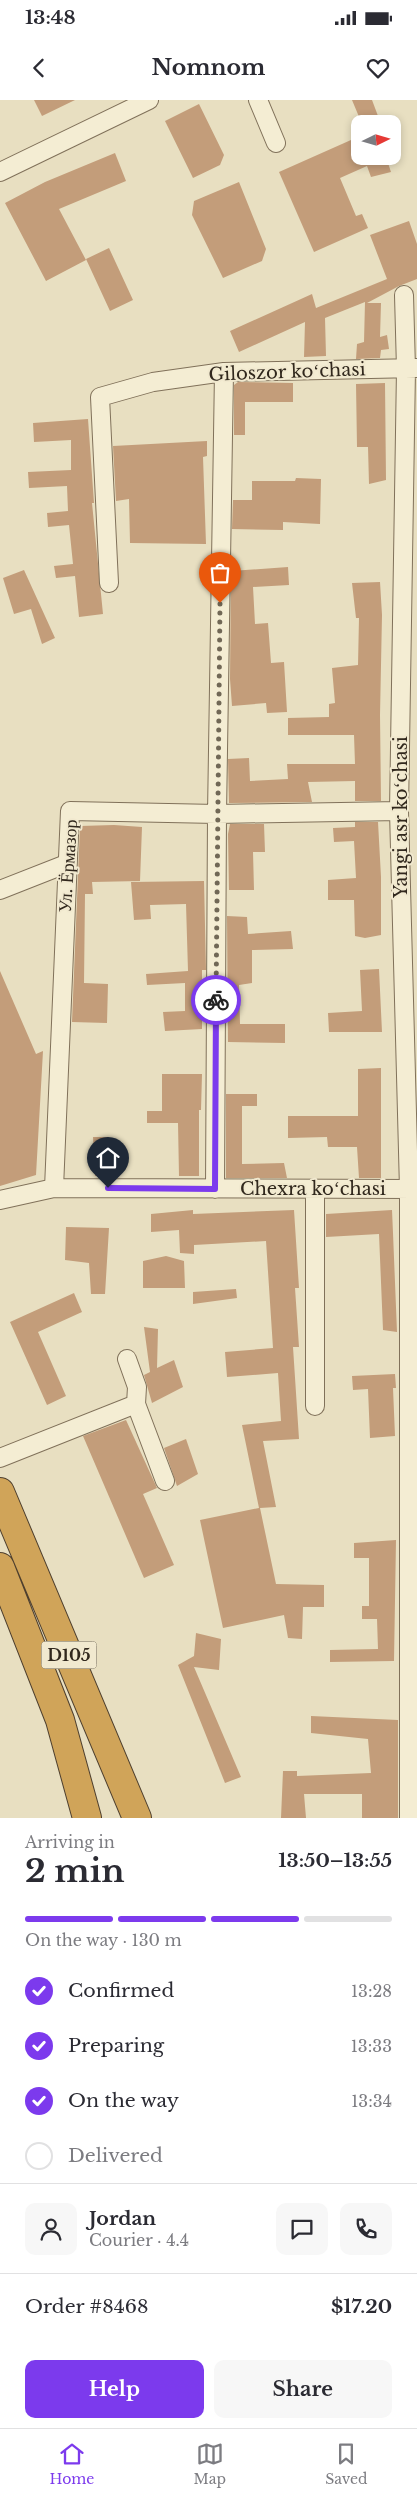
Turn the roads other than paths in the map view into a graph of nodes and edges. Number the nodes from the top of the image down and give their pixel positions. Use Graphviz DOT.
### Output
graph roads {
  1 [pos="149,100"];
  2 [pos="258,100"];
  3 [pos="276,143"];
  4 [pos="0,172"];
  5 [pos="404,295"];
  6 [pos="411,369"];
  7 [pos="224,372"];
  8 [pos="109,583"];
  9 [pos="399,811"];
  10 [pos="216,814"];
  11 [pos="66,864"];
  12 [pos="0,890"];
  13 [pos="54,1188"];
  14 [pos="215,1189"];
  15 [pos="315,1189"];
  16 [pos="413,1190"];
  17 [pos="0,1200"];
  18 [pos="127,1359"];
  19 [pos="136,1404"];
  20 [pos="315,1406"];
  21 [pos="0,1458"];
  22 [pos="165,1482"];
  23 [pos="0,1492"];
  24 [pos="0,1567"];
  25 [pos="87,1818"];
  26 [pos="137,1818"];
  27 [pos="410,1818"];
  1 -- 4 [label="street"];
  2 -- 3 [label="street"];
  5 -- 6 [label="street, Yangi asr koʻchasi"];
  6 -- 7 [label="street, Giloszor koʻchasi"];
  6 -- 9 [label="street, Yangi asr koʻchasi"];
  7 -- 8 [label="street, Giloszor koʻchasi"];
  7 -- 10 [label="street"];
  9 -- 10 [label="street, Ул. Ёрмазор"];
  9 -- 16 [label="street, Yangi asr koʻchasi"];
  10 -- 11 [label="street, Ул. Ёрмазор"];
  10 -- 14 [label="street"];
  11 -- 12 [label="street"];
  11 -- 13 [label="street, Ул. Ёрмазор"];
  13 -- 14 [label="street, Chexra koʻchasi"];
  13 -- 17 [label="street, Chexra koʻchasi"];
  14 -- 15 [label="street, Chexra koʻchasi"];
  15 -- 16 [label="street, Chexra koʻchasi"];
  15 -- 20 [label="street"];
  16 -- 27 [label="street, Yangi asr koʻchasi"];
  18 -- 19 [label="street"];
  19 -- 21 [label="street"];
  19 -- 22 [label="street"];
  23 -- 26 [label="highway, D105"];
  24 -- 25 [label="highway, D105"];
}
